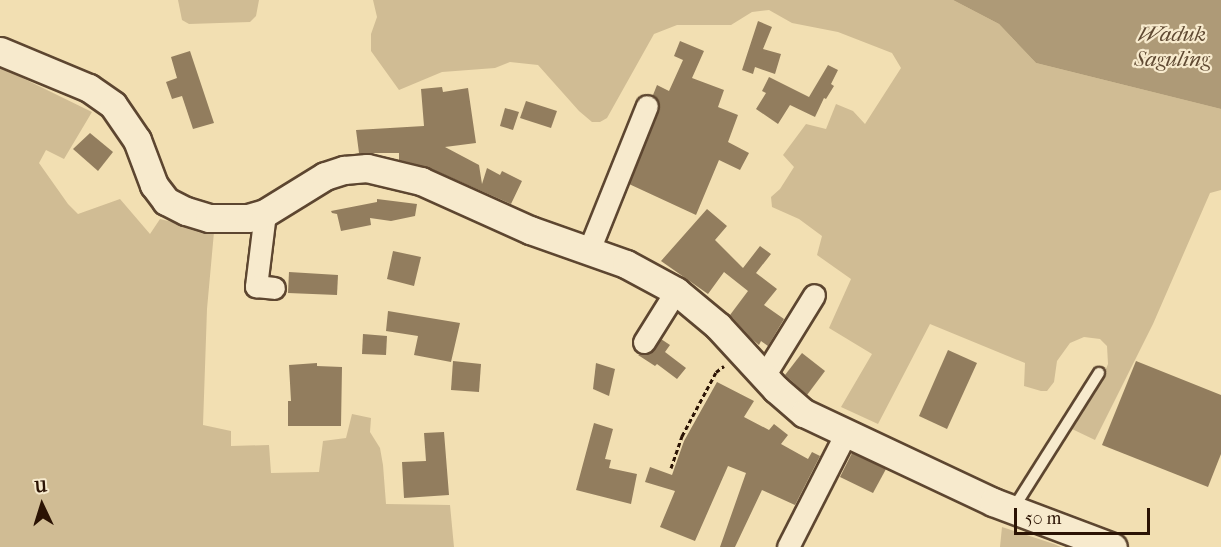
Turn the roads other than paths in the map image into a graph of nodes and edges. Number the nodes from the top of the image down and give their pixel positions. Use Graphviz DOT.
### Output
graph roads {
  1 [pos="0,51"];
  2 [pos="647,106"];
  3 [pos="265,213"];
  4 [pos="589,250"];
  5 [pos="274,288"];
  6 [pos="676,291"];
  7 [pos="814,295"];
  8 [pos="644,342"];
  9 [pos="1099,373"];
  10 [pos="764,376"];
  11 [pos="846,433"];
  12 [pos="1012,509"];
  13 [pos="788,547"];
  14 [pos="1113,547"];
  1 -- 3 [label="street"];
  2 -- 4 [label="street"];
  3 -- 4 [label="street"];
  3 -- 5 [label="street"];
  4 -- 6 [label="street"];
  6 -- 8 [label="street"];
  6 -- 10 [label="street"];
  7 -- 10 [label="street"];
  9 -- 12 [label="lane"];
  10 -- 11 [label="street"];
  11 -- 12 [label="street"];
  11 -- 13 [label="street"];
  12 -- 14 [label="street"];
}
